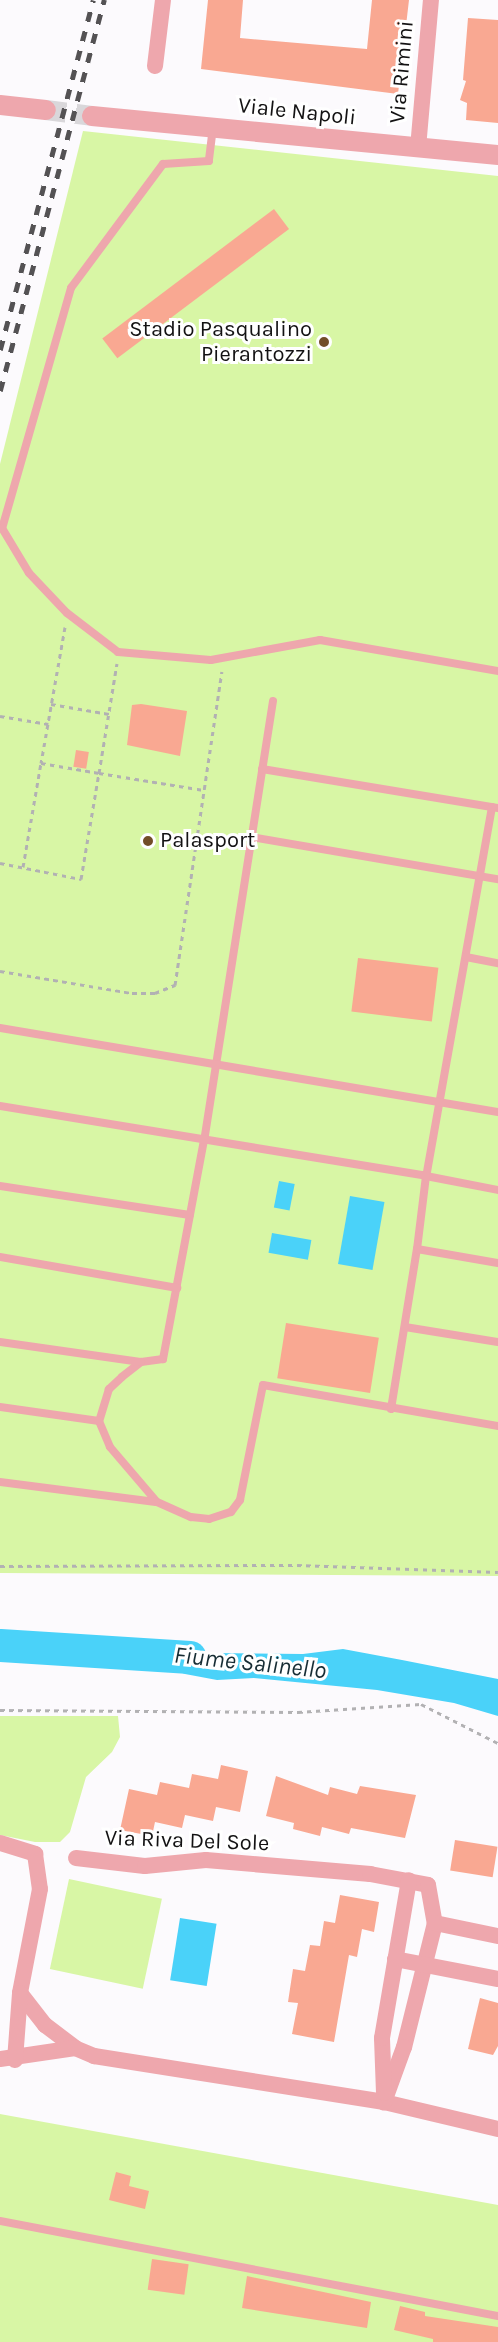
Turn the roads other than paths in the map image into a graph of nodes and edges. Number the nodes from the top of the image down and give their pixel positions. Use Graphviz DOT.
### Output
graph roads {
  1 [pos="162,0"];
  2 [pos="431,0"];
  3 [pos="155,66"];
  4 [pos="0,105"];
  5 [pos="46,110"];
  6 [pos="92,116"];
  7 [pos="213,128"];
  8 [pos="418,148"];
  9 [pos="498,155"];
  10 [pos="498,671"];
  11 [pos="273,701"];
  12 [pos="262,769"];
  13 [pos="495,808"];
  14 [pos="251,837"];
  15 [pos="480,876"];
  16 [pos="498,879"];
  17 [pos="466,957"];
  18 [pos="498,963"];
  19 [pos="0,1028"];
  20 [pos="216,1063"];
  21 [pos="439,1102"];
  22 [pos="0,1106"];
  23 [pos="498,1112"];
  24 [pos="204,1140"];
  25 [pos="426,1176"];
  26 [pos="0,1186"];
  27 [pos="498,1190"];
  28 [pos="190,1215"];
  29 [pos="417,1249"];
  30 [pos="0,1257"];
  31 [pos="498,1263"];
  32 [pos="177,1288"];
  33 [pos="405,1327"];
  34 [pos="0,1342"];
  35 [pos="498,1342"];
  36 [pos="141,1362"];
  37 [pos="0,1407"];
  38 [pos="391,1409"];
  39 [pos="99,1421"];
  40 [pos="498,1426"];
  41 [pos="0,1482"];
  42 [pos="157,1502"];
  43 [pos="0,1843"];
  44 [pos="76,1858"];
  45 [pos="409,1880"];
  46 [pos="435,1923"];
  47 [pos="498,1936"];
  48 [pos="395,1959"];
  49 [pos="422,1964"];
  50 [pos="498,1979"];
  51 [pos="20,1993"];
  52 [pos="75,2048"];
  53 [pos="8,2060"];
  54 [pos="384,2102"];
  55 [pos="498,2129"];
  56 [pos="0,2221"];
  57 [pos="498,2316"];
  1 -- 3 [label="street"];
  2 -- 8 [label="street, Via Rimini"];
  4 -- 5 [label="street"];
  6 -- 7 [label="street, Viale Napoli"];
  7 -- 8 [label="street, Viale Napoli"];
  7 -- 10 [label="lane"];
  8 -- 9 [label="street, Viale Napoli"];
  11 -- 12 [label="lane"];
  12 -- 13 [label="lane"];
  12 -- 14 [label="lane"];
  13 -- 15 [label="lane"];
  14 -- 15 [label="lane"];
  14 -- 20 [label="lane"];
  15 -- 16 [label="lane"];
  15 -- 17 [label="lane"];
  17 -- 18 [label="lane"];
  17 -- 21 [label="lane"];
  19 -- 20 [label="lane"];
  20 -- 21 [label="lane"];
  20 -- 24 [label="lane"];
  21 -- 23 [label="lane"];
  21 -- 25 [label="lane"];
  22 -- 24 [label="lane"];
  24 -- 25 [label="lane"];
  24 -- 28 [label="lane"];
  25 -- 27 [label="lane"];
  25 -- 29 [label="lane"];
  26 -- 28 [label="lane"];
  28 -- 32 [label="lane"];
  29 -- 31 [label="lane"];
  29 -- 33 [label="lane"];
  30 -- 32 [label="lane"];
  32 -- 36 [label="lane"];
  33 -- 35 [label="lane"];
  33 -- 38 [label="lane"];
  34 -- 36 [label="lane"];
  36 -- 39 [label="lane"];
  37 -- 39 [label="lane"];
  38 -- 40 [label="lane"];
  38 -- 42 [label="lane"];
  39 -- 42 [label="lane"];
  41 -- 42 [label="lane"];
  43 -- 51 [label="street"];
  44 -- 45 [label="street, Via Riva Del Sole"];
  45 -- 46 [label="street"];
  45 -- 48 [label="street"];
  46 -- 47 [label="street"];
  46 -- 49 [label="street"];
  48 -- 49 [label="street"];
  48 -- 54 [label="street"];
  49 -- 50 [label="street"];
  49 -- 54 [label="street"];
  51 -- 52 [label="street"];
  51 -- 53 [label="street"];
  52 -- 53 [label="street"];
  52 -- 54 [label="street"];
  54 -- 55 [label="street"];
  56 -- 57 [label="lane"];
}
